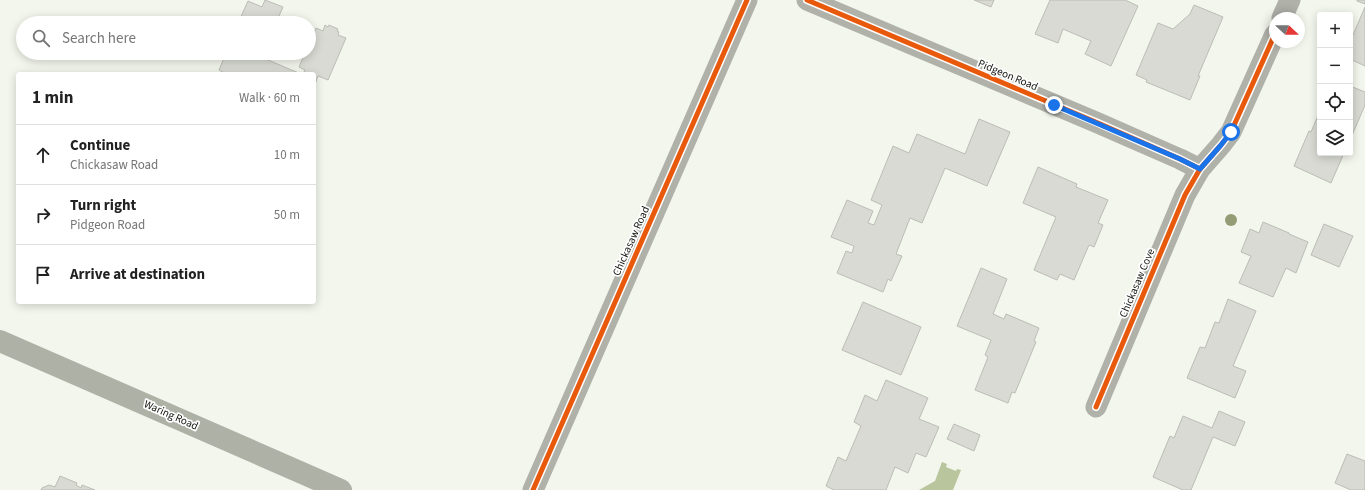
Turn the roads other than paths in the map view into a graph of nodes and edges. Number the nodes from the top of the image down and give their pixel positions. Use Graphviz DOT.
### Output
graph roads {
  1 [pos="747,0"];
  2 [pos="807,0"];
  3 [pos="1290,0"];
  4 [pos="1285,12"];
  5 [pos="1269,47"];
  6 [pos="1200,169"];
  7 [pos="0,341"];
  8 [pos="1096,407"];
  9 [pos="341,490"];
  10 [pos="533,490"];
  1 -- 10 [label="street, Chickasaw Road"];
  2 -- 6 [label="street, Pidgeon Road"];
  3 -- 4 [label="street"];
  5 -- 6 [label="street"];
  6 -- 8 [label="street, Chickasaw Cove"];
  7 -- 9 [label="main road, Waring Road"];
}
